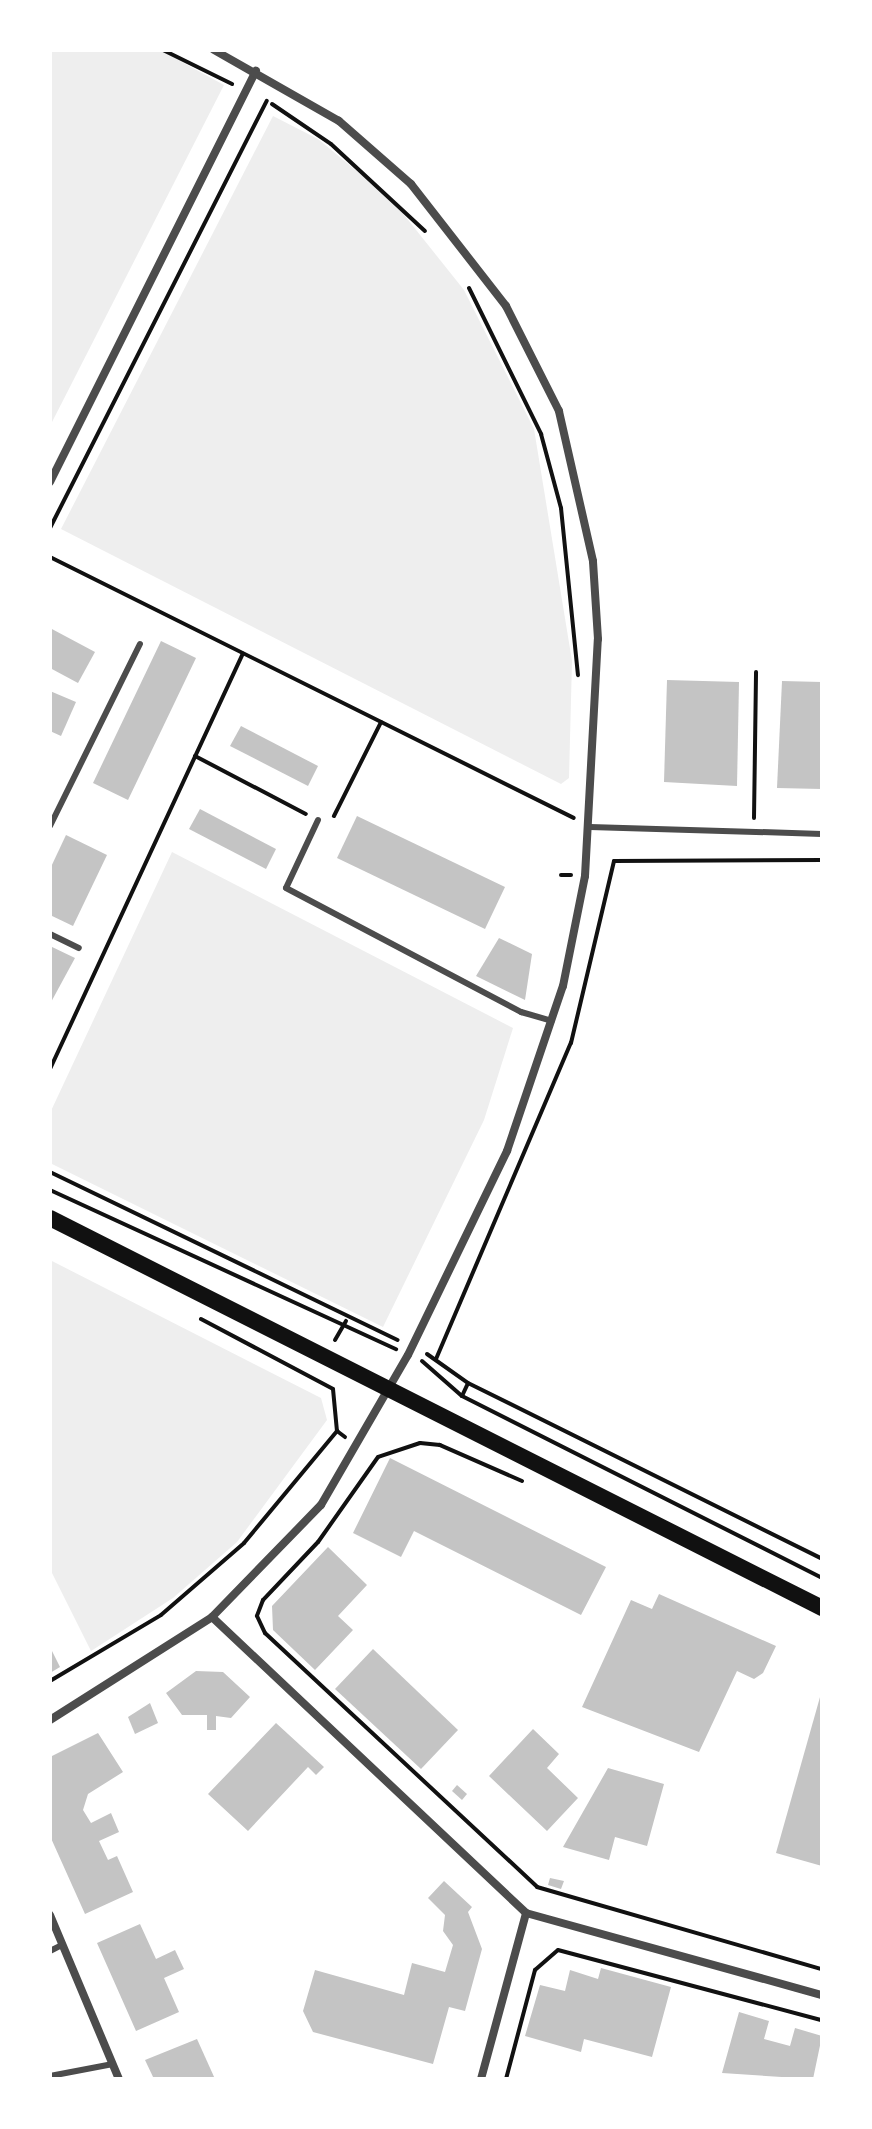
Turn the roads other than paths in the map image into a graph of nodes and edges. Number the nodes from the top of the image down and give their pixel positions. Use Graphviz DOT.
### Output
graph roads {
  1 [pos="214,50"];
  2 [pos="256,71"];
  3 [pos="50,482"];
  4 [pos="140,644"];
  5 [pos="318,820"];
  6 [pos="50,826"];
  7 [pos="590,827"];
  8 [pos="822,834"];
  9 [pos="50,934"];
  10 [pos="79,948"];
  11 [pos="552,1021"];
  12 [pos="50,1218"];
  13 [pos="389,1390"];
  14 [pos="822,1608"];
  15 [pos="212,1617"];
  16 [pos="50,1720"];
  17 [pos="526,1913"];
  18 [pos="50,1915"];
  19 [pos="62,1945"];
  20 [pos="50,1951"];
  21 [pos="822,1995"];
  22 [pos="113,2064"];
  23 [pos="50,2076"];
  24 [pos="119,2079"];
  25 [pos="481,2079"];
  1 -- 2 [label="street"];
  2 -- 3 [label="street"];
  2 -- 7 [label="street"];
  4 -- 6 [label="lane"];
  5 -- 11 [label="lane"];
  7 -- 8 [label="lane"];
  7 -- 11 [label="street"];
  9 -- 10 [label="lane"];
  11 -- 13 [label="street"];
  12 -- 13 [label="main road"];
  13 -- 14 [label="main road"];
  13 -- 15 [label="street"];
  15 -- 16 [label="street"];
  15 -- 17 [label="street"];
  17 -- 21 [label="street"];
  17 -- 25 [label="street"];
  18 -- 19 [label="street"];
  19 -- 20 [label="lane"];
  19 -- 22 [label="street"];
  22 -- 23 [label="lane"];
  22 -- 24 [label="street"];
}
